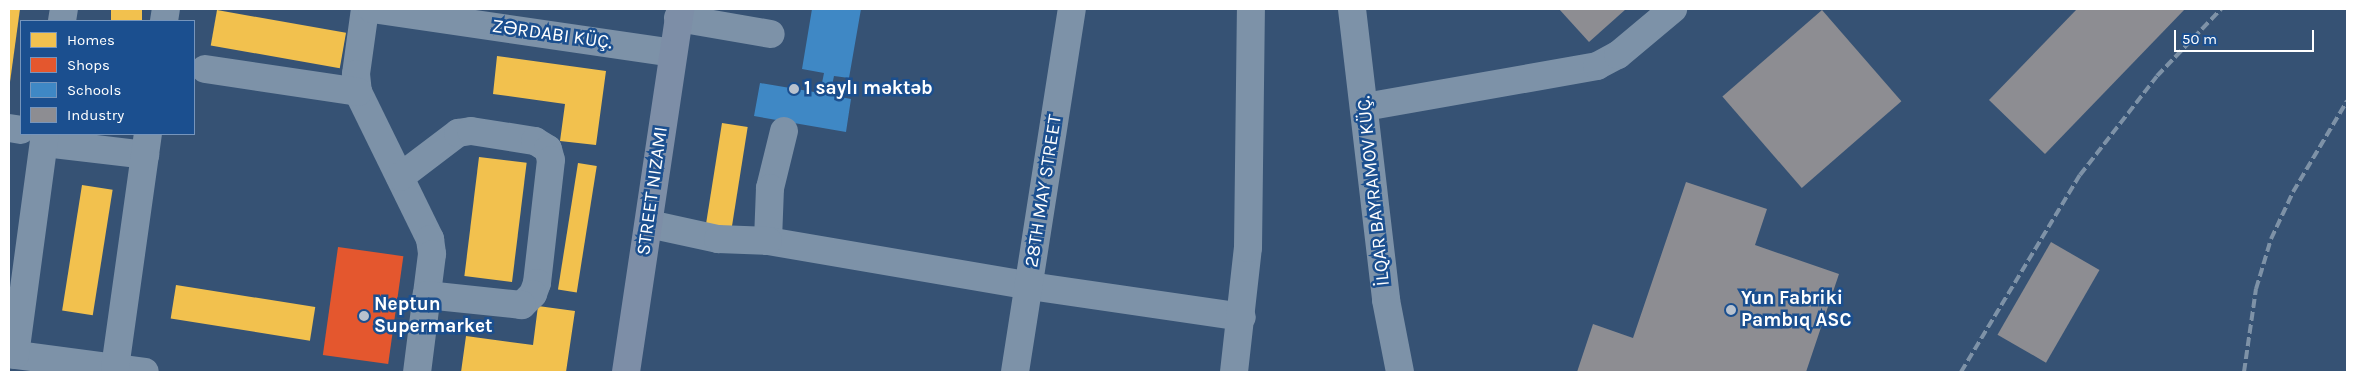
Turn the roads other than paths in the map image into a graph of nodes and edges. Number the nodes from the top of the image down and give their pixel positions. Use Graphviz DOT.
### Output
graph roads {
  1 [pos="365,9"];
  2 [pos="372,9"];
  3 [pos="1072,9"];
  4 [pos="1251,9"];
  5 [pos="1352,9"];
  6 [pos="1673,9"];
  7 [pos="679,13"];
  8 [pos="771,34"];
  9 [pos="673,53"];
  10 [pos="205,69"];
  11 [pos="358,92"];
  12 [pos="1365,107"];
  13 [pos="784,131"];
  14 [pos="45,138"];
  15 [pos="147,144"];
  16 [pos="400,177"];
  17 [pos="648,224"];
  18 [pos="768,241"];
  19 [pos="1030,286"];
  20 [pos="427,295"];
  21 [pos="1242,317"];
  22 [pos="12,355"];
  23 [pos="115,368"];
  24 [pos="145,372"];
  25 [pos="417,372"];
  26 [pos="626,372"];
  27 [pos="1015,372"];
  28 [pos="1234,372"];
  29 [pos="1400,372"];
  1 -- 11 [label="street"];
  2 -- 9 [label="street, ZƏRDABI KÜÇ."];
  3 -- 19 [label="street, 28TH MAY STREET"];
  4 -- 21 [label="street"];
  5 -- 12 [label="street, İLQAR BAYRAMOV KÜÇ."];
  6 -- 12 [label="street"];
  7 -- 8 [label="street"];
  7 -- 9 [label="main road, STREET NIZAMI"];
  9 -- 17 [label="main road, STREET NIZAMI"];
  10 -- 11 [label="street"];
  11 -- 16 [label="street"];
  12 -- 29 [label="street, İLQAR BAYRAMOV KÜÇ."];
  13 -- 18 [label="street"];
  14 -- 15 [label="street"];
  14 -- 22 [label="street"];
  15 -- 23 [label="street"];
  16 -- 20 [label="street"];
  16 -- 20 [label="street"];
  17 -- 18 [label="street"];
  17 -- 26 [label="main road, STREET NIZAMI"];
  18 -- 19 [label="street"];
  19 -- 21 [label="street"];
  19 -- 27 [label="street, 28TH MAY STREET"];
  20 -- 25 [label="street"];
  21 -- 28 [label="street"];
  22 -- 23 [label="street"];
  23 -- 24 [label="street"];
}
